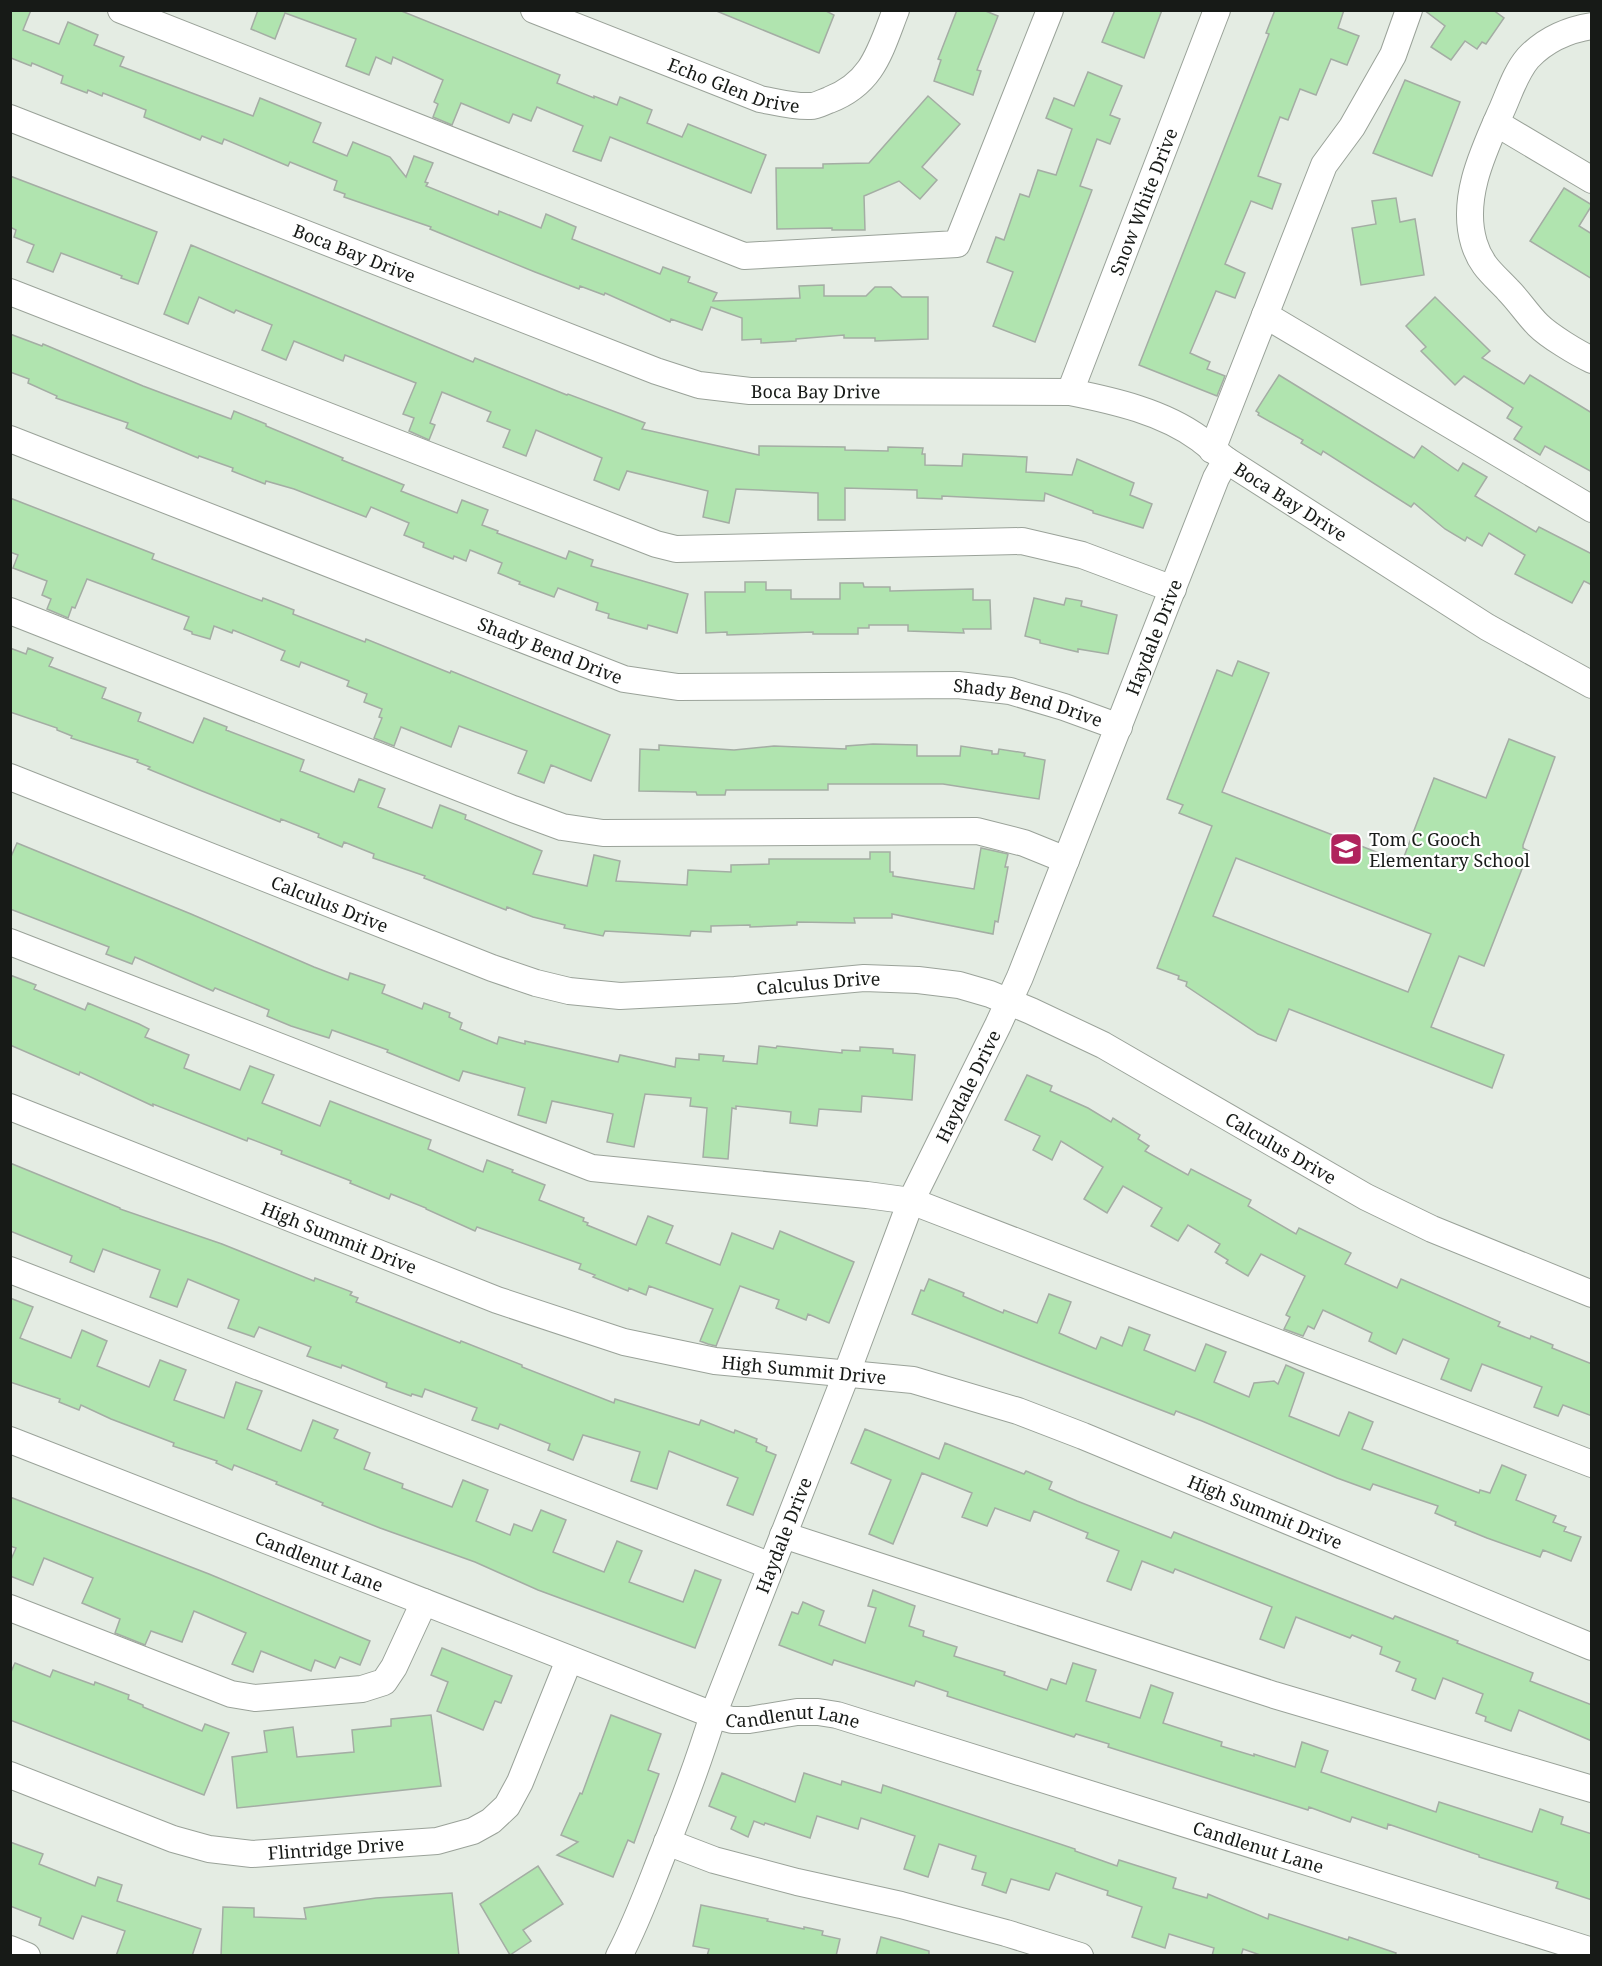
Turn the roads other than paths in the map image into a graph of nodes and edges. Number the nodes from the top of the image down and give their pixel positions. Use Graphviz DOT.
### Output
graph roads {
  1 [pos="121,10"];
  2 [pos="534,10"];
  3 [pos="896,10"];
  4 [pos="1050,10"];
  5 [pos="1217,10"];
  6 [pos="1409,10"];
  7 [pos="1592,26"];
  8 [pos="10,118"];
  9 [pos="1496,123"];
  10 [pos="1592,180"];
  11 [pos="10,292"];
  12 [pos="1264,315"];
  13 [pos="1592,360"];
  14 [pos="1070,392"];
  15 [pos="10,439"];
  16 [pos="1219,455"];
  17 [pos="1592,509"];
  18 [pos="1173,589"];
  19 [pos="10,611"];
  20 [pos="1592,685"];
  21 [pos="1119,727"];
  22 [pos="10,777"];
  23 [pos="1066,860"];
  24 [pos="10,942"];
  25 [pos="1009,1001"];
  26 [pos="10,1107"];
  27 [pos="911,1201"];
  28 [pos="10,1270"];
  29 [pos="1592,1294"];
  30 [pos="846,1375"];
  31 [pos="10,1440"];
  32 [pos="1592,1464"];
  33 [pos="783,1535"];
  34 [pos="771,1566"];
  35 [pos="424,1602"];
  36 [pos="10,1608"];
  37 [pos="1592,1647"];
  38 [pos="569,1660"];
  39 [pos="713,1715"];
  40 [pos="10,1775"];
  41 [pos="1592,1790"];
  42 [pos="667,1842"];
  43 [pos="10,1949"];
  44 [pos="1592,1951"];
  45 [pos="27,1956"];
  46 [pos="619,1956"];
  47 [pos="1080,1956"];
  1 -- 4 [label="street"];
  2 -- 3 [label="street, Echo Glen Drive"];
  5 -- 14 [label="street, Snow White Drive"];
  6 -- 12 [label="street, Haydale Drive"];
  7 -- 9 [label="street"];
  8 -- 14 [label="street, Boca Bay Drive"];
  9 -- 10 [label="street"];
  9 -- 13 [label="street"];
  11 -- 18 [label="street"];
  12 -- 16 [label="street, Haydale Drive"];
  12 -- 17 [label="street"];
  14 -- 16 [label="street, Boca Bay Drive"];
  15 -- 21 [label="street, Shady Bend Drive"];
  16 -- 18 [label="street, Haydale Drive"];
  16 -- 20 [label="street, Boca Bay Drive"];
  18 -- 21 [label="street, Haydale Drive"];
  19 -- 23 [label="street"];
  21 -- 23 [label="street, Haydale Drive"];
  22 -- 25 [label="street, Calculus Drive"];
  23 -- 25 [label="street, Haydale Drive"];
  24 -- 27 [label="street"];
  25 -- 27 [label="street, Haydale Drive"];
  25 -- 29 [label="street, Calculus Drive"];
  26 -- 30 [label="street, High Summit Drive"];
  27 -- 30 [label="street, Haydale Drive"];
  27 -- 32 [label="street"];
  28 -- 34 [label="street"];
  30 -- 33 [label="street, Haydale Drive"];
  30 -- 37 [label="street, High Summit Drive"];
  31 -- 35 [label="street, Candlenut Lane"];
  33 -- 34 [label="street, Haydale Drive"];
  33 -- 41 [label="street"];
  34 -- 39 [label="street, Haydale Drive"];
  35 -- 36 [label="street"];
  35 -- 38 [label="street, Candlenut Lane"];
  38 -- 39 [label="street, Candlenut Lane"];
  38 -- 40 [label="street, Flintridge Drive"];
  39 -- 42 [label="street, Haydale Drive"];
  39 -- 44 [label="street, Candlenut Lane"];
  42 -- 46 [label="street, Haydale Drive"];
  42 -- 47 [label="street"];
  43 -- 45 [label="street"];
}
